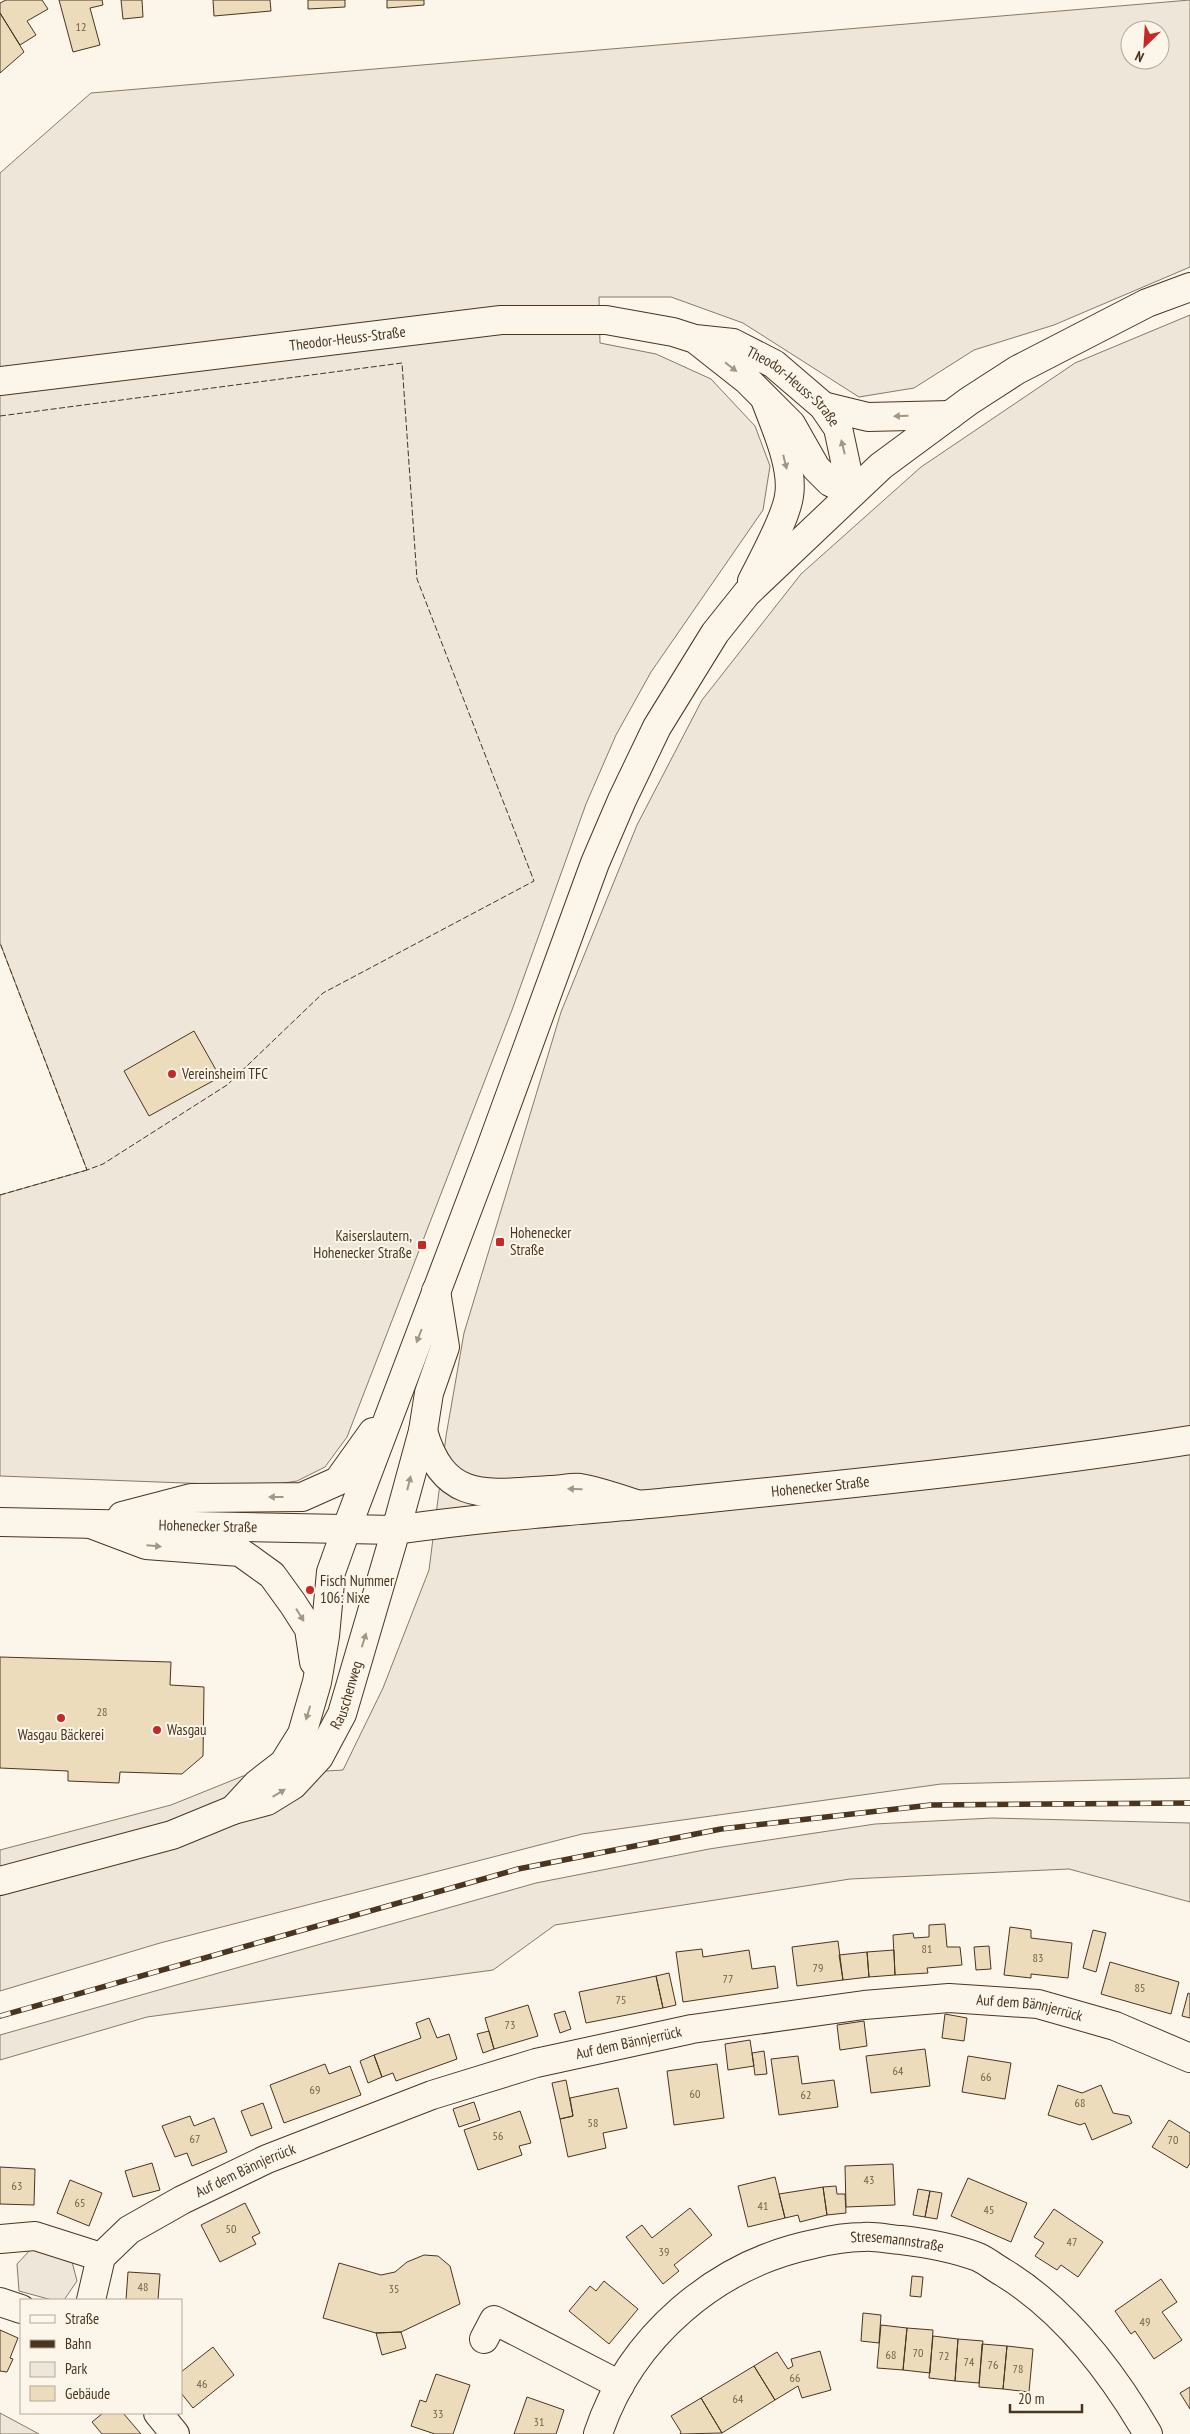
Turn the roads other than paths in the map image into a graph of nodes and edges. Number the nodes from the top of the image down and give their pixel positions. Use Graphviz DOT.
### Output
graph roads {
  1 [pos="1190,287"];
  2 [pos="695,339"];
  3 [pos="0,381"];
  4 [pos="765,399"];
  5 [pos="822,406"];
  6 [pos="950,415"];
  7 [pos="852,493"];
  8 [pos="747,593"];
  9 [pos="436,1290"];
  10 [pos="391,1408"];
  11 [pos="423,1431"];
  12 [pos="1190,1440"];
  13 [pos="639,1505"];
  14 [pos="0,1522"];
  15 [pos="91,1524"];
  16 [pos="346,1530"];
  17 [pos="396,1530"];
  18 [pos="317,1682"];
  19 [pos="233,1810"];
  20 [pos="0,1881"];
  21 [pos="1190,2058"];
  22 [pos="0,2239"];
  23 [pos="101,2258"];
  24 [pos="91,2299"];
  25 [pos="0,2302"];
  26 [pos="20,2309"];
  27 [pos="484,2339"];
  28 [pos="620,2385"];
  29 [pos="159,2414"];
  30 [pos="175,2434"];
  31 [pos="598,2434"];
  32 [pos="1148,2434"];
  1 -- 6 [label="street"];
  2 -- 3 [label="street, Theodor-Heuss-Straße"];
  2 -- 4 [label="street, Theodor-Heuss-Straße, one-way"];
  2 -- 5 [label="street, Theodor-Heuss-Straße"];
  4 -- 7 [label="street, Theodor-Heuss-Straße"];
  4 -- 8 [label="street, one-way"];
  6 -- 5 [label="street, one-way"];
  7 -- 5 [label="street, Theodor-Heuss-Straße, one-way"];
  6 -- 7 [label="street"];
  7 -- 8 [label="street"];
  8 -- 9 [label="street"];
  9 -- 10 [label="street, one-way"];
  9 -- 11 [label="street, Rauschenweg"];
  10 -- 15 [label="street, one-way"];
  10 -- 16 [label="street, Rauschenweg"];
  13 -- 11 [label="street, one-way"];
  17 -- 11 [label="street, Rauschenweg, one-way"];
  12 -- 13 [label="street, Hohenecker Straße"];
  13 -- 17 [label="street, Hohenecker Straße"];
  14 -- 15 [label="street, Hohenecker Straße"];
  15 -- 16 [label="street, Hohenecker Straße"];
  15 -- 18 [label="street, one-way"];
  16 -- 17 [label="street, Hohenecker Straße"];
  16 -- 18 [label="street, Rauschenweg"];
  19 -- 17 [label="street, Rauschenweg, one-way"];
  18 -- 19 [label="street, Rauschenweg, one-way"];
  19 -- 20 [label="street, Rauschenweg"];
  21 -- 23 [label="street, Auf dem Bännjerrück"];
  22 -- 23 [label="street"];
  23 -- 24 [label="street"];
  25 -- 26 [label="street"];
  27 -- 28 [label="street"];
  28 -- 31 [label="street, Stresemannstraße"];
  28 -- 32 [label="street, Stresemannstraße"];
  29 -- 30 [label="street"];
}
